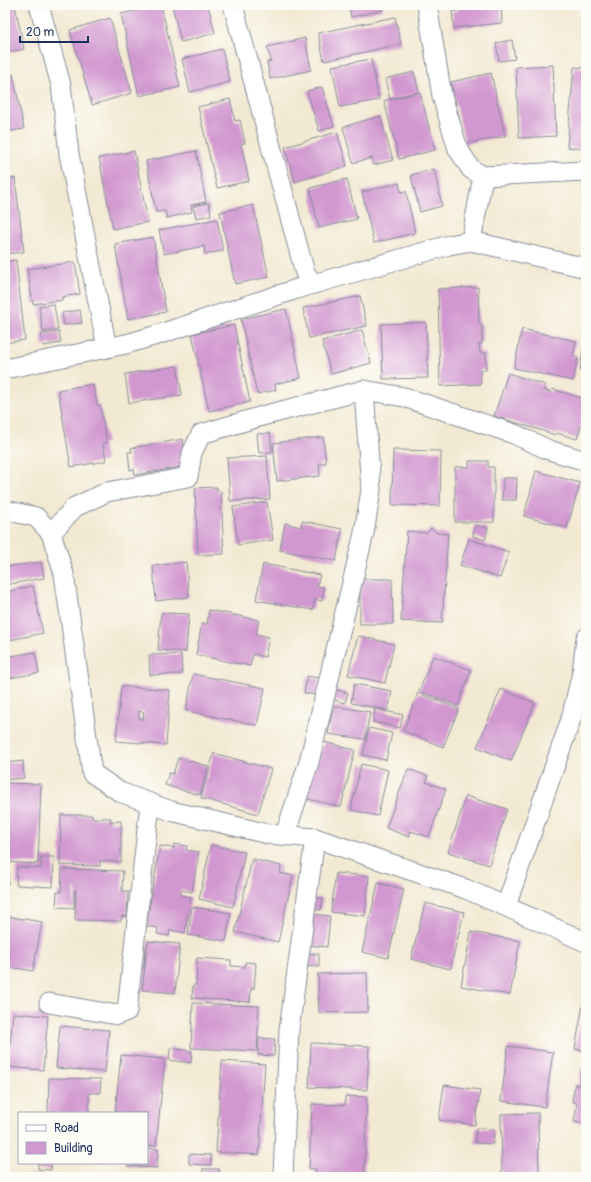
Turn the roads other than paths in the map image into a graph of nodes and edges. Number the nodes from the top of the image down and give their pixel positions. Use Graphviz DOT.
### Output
graph roads {
  1 [pos="39,5"];
  2 [pos="233,5"];
  3 [pos="427,5"];
  4 [pos="586,171"];
  5 [pos="484,176"];
  6 [pos="471,241"];
  7 [pos="586,268"];
  8 [pos="307,281"];
  9 [pos="107,348"];
  10 [pos="5,369"];
  11 [pos="364,390"];
  12 [pos="586,461"];
  13 [pos="5,510"];
  14 [pos="51,533"];
  15 [pos="586,638"];
  16 [pos="580,709"];
  17 [pos="150,803"];
  18 [pos="285,835"];
  19 [pos="315,838"];
  20 [pos="506,906"];
  21 [pos="586,942"];
  22 [pos="49,1003"];
  23 [pos="283,1177"];
  1 -- 9 [label="street"];
  2 -- 8 [label="street"];
  3 -- 5 [label="street"];
  4 -- 5 [label="street"];
  5 -- 6 [label="street"];
  6 -- 7 [label="street"];
  6 -- 8 [label="street"];
  8 -- 9 [label="street"];
  9 -- 10 [label="street"];
  11 -- 12 [label="street"];
  11 -- 14 [label="street"];
  11 -- 18 [label="street"];
  13 -- 14 [label="street"];
  14 -- 17 [label="street"];
  15 -- 16 [label="street"];
  16 -- 20 [label="street"];
  17 -- 18 [label="street"];
  17 -- 22 [label="street"];
  18 -- 19 [label="street"];
  19 -- 20 [label="street"];
  19 -- 23 [label="street"];
  20 -- 21 [label="street"];
}
